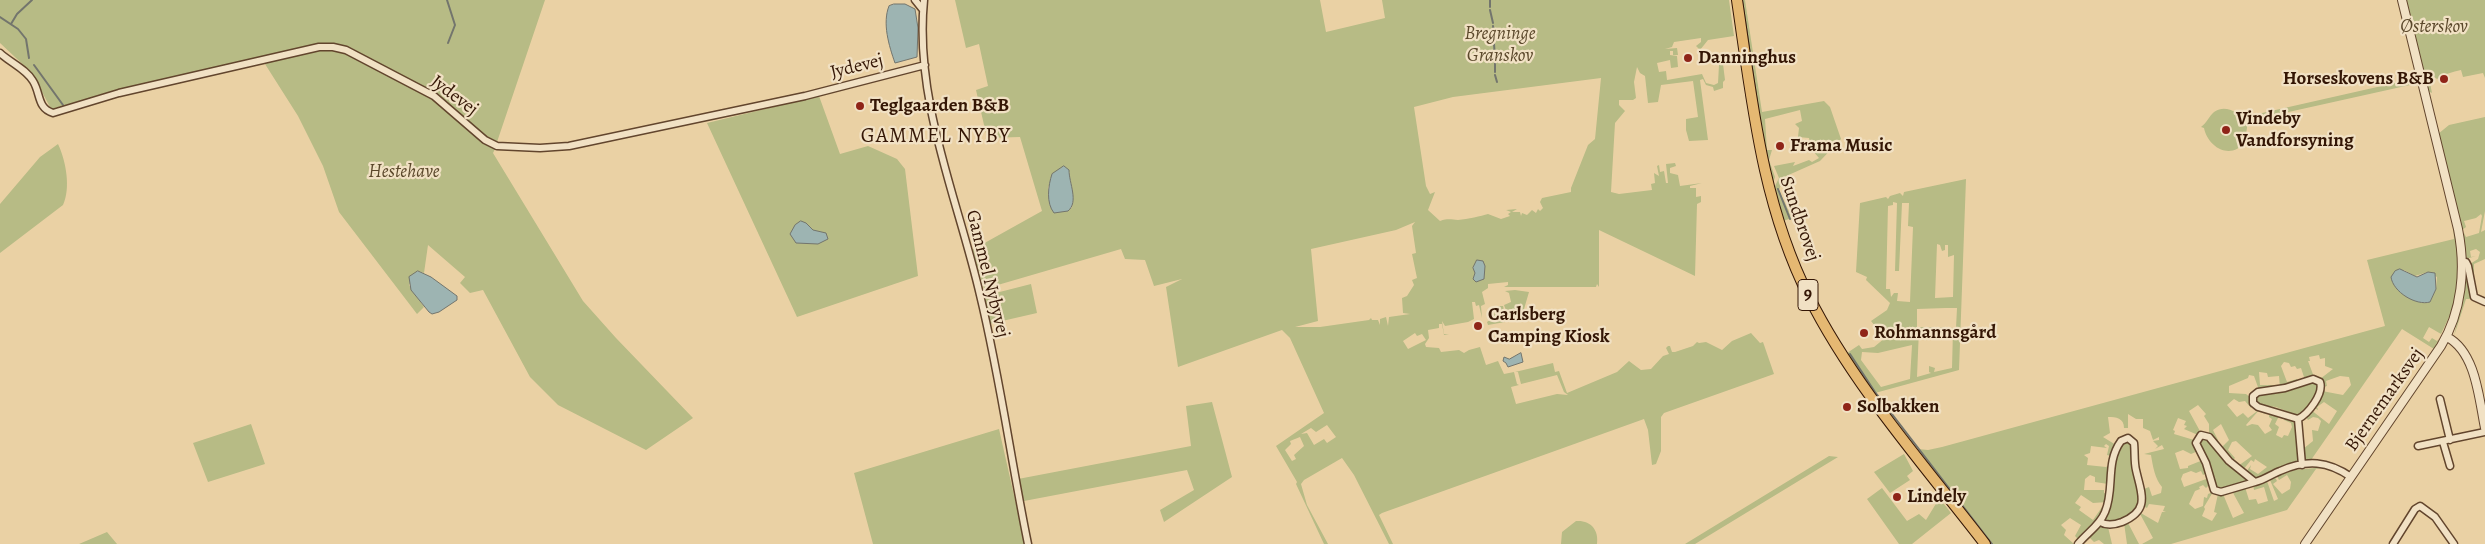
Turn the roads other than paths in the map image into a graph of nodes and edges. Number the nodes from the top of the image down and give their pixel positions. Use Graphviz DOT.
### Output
graph roads {
  1 [pos="915,0"];
  2 [pos="924,0"];
  3 [pos="1737,0"];
  4 [pos="2402,0"];
  5 [pos="923,10"];
  6 [pos="0,54"];
  7 [pos="925,65"];
  8 [pos="2462,262"];
  9 [pos="2483,302"];
  10 [pos="2446,337"];
  11 [pos="2440,399"];
  12 [pos="2483,413"];
  13 [pos="2298,419"];
  14 [pos="2485,428"];
  15 [pos="2485,432"];
  16 [pos="2447,441"];
  17 [pos="2418,446"];
  18 [pos="2302,465"];
  19 [pos="2450,466"];
  20 [pos="2351,478"];
  21 [pos="2255,482"];
  22 [pos="2100,522"];
  23 [pos="1028,544"];
  24 [pos="1985,544"];
  25 [pos="2078,544"];
  26 [pos="2305,544"];
  27 [pos="2393,544"];
  28 [pos="2454,544"];
  1 -- 5 [label="street"];
  2 -- 5 [label="street, Gammel Nybyvej"];
  3 -- 24 [label="main road, Sundbrovej / 9"];
  4 -- 8 [label="street, Bjernemarksvej"];
  5 -- 7 [label="street, Gammel Nybyvej"];
  6 -- 7 [label="street, Jydevej"];
  7 -- 23 [label="street, Gammel Nybyvej"];
  8 -- 9 [label="street, Bjernemarksvej"];
  8 -- 10 [label="street, Bjernemarksvej"];
  10 -- 12 [label="street"];
  10 -- 20 [label="street, Bjernemarksvej"];
  11 -- 16 [label="street"];
  12 -- 14 [label="street"];
  13 -- 13 [label="street"];
  13 -- 18 [label="street"];
  15 -- 16 [label="street"];
  16 -- 17 [label="street"];
  16 -- 19 [label="street"];
  18 -- 20 [label="street"];
  18 -- 21 [label="street"];
  20 -- 26 [label="street, Bjernemarksvej"];
  21 -- 21 [label="street"];
  22 -- 22 [label="street"];
  22 -- 25 [label="street"];
  27 -- 28 [label="street"];
}
